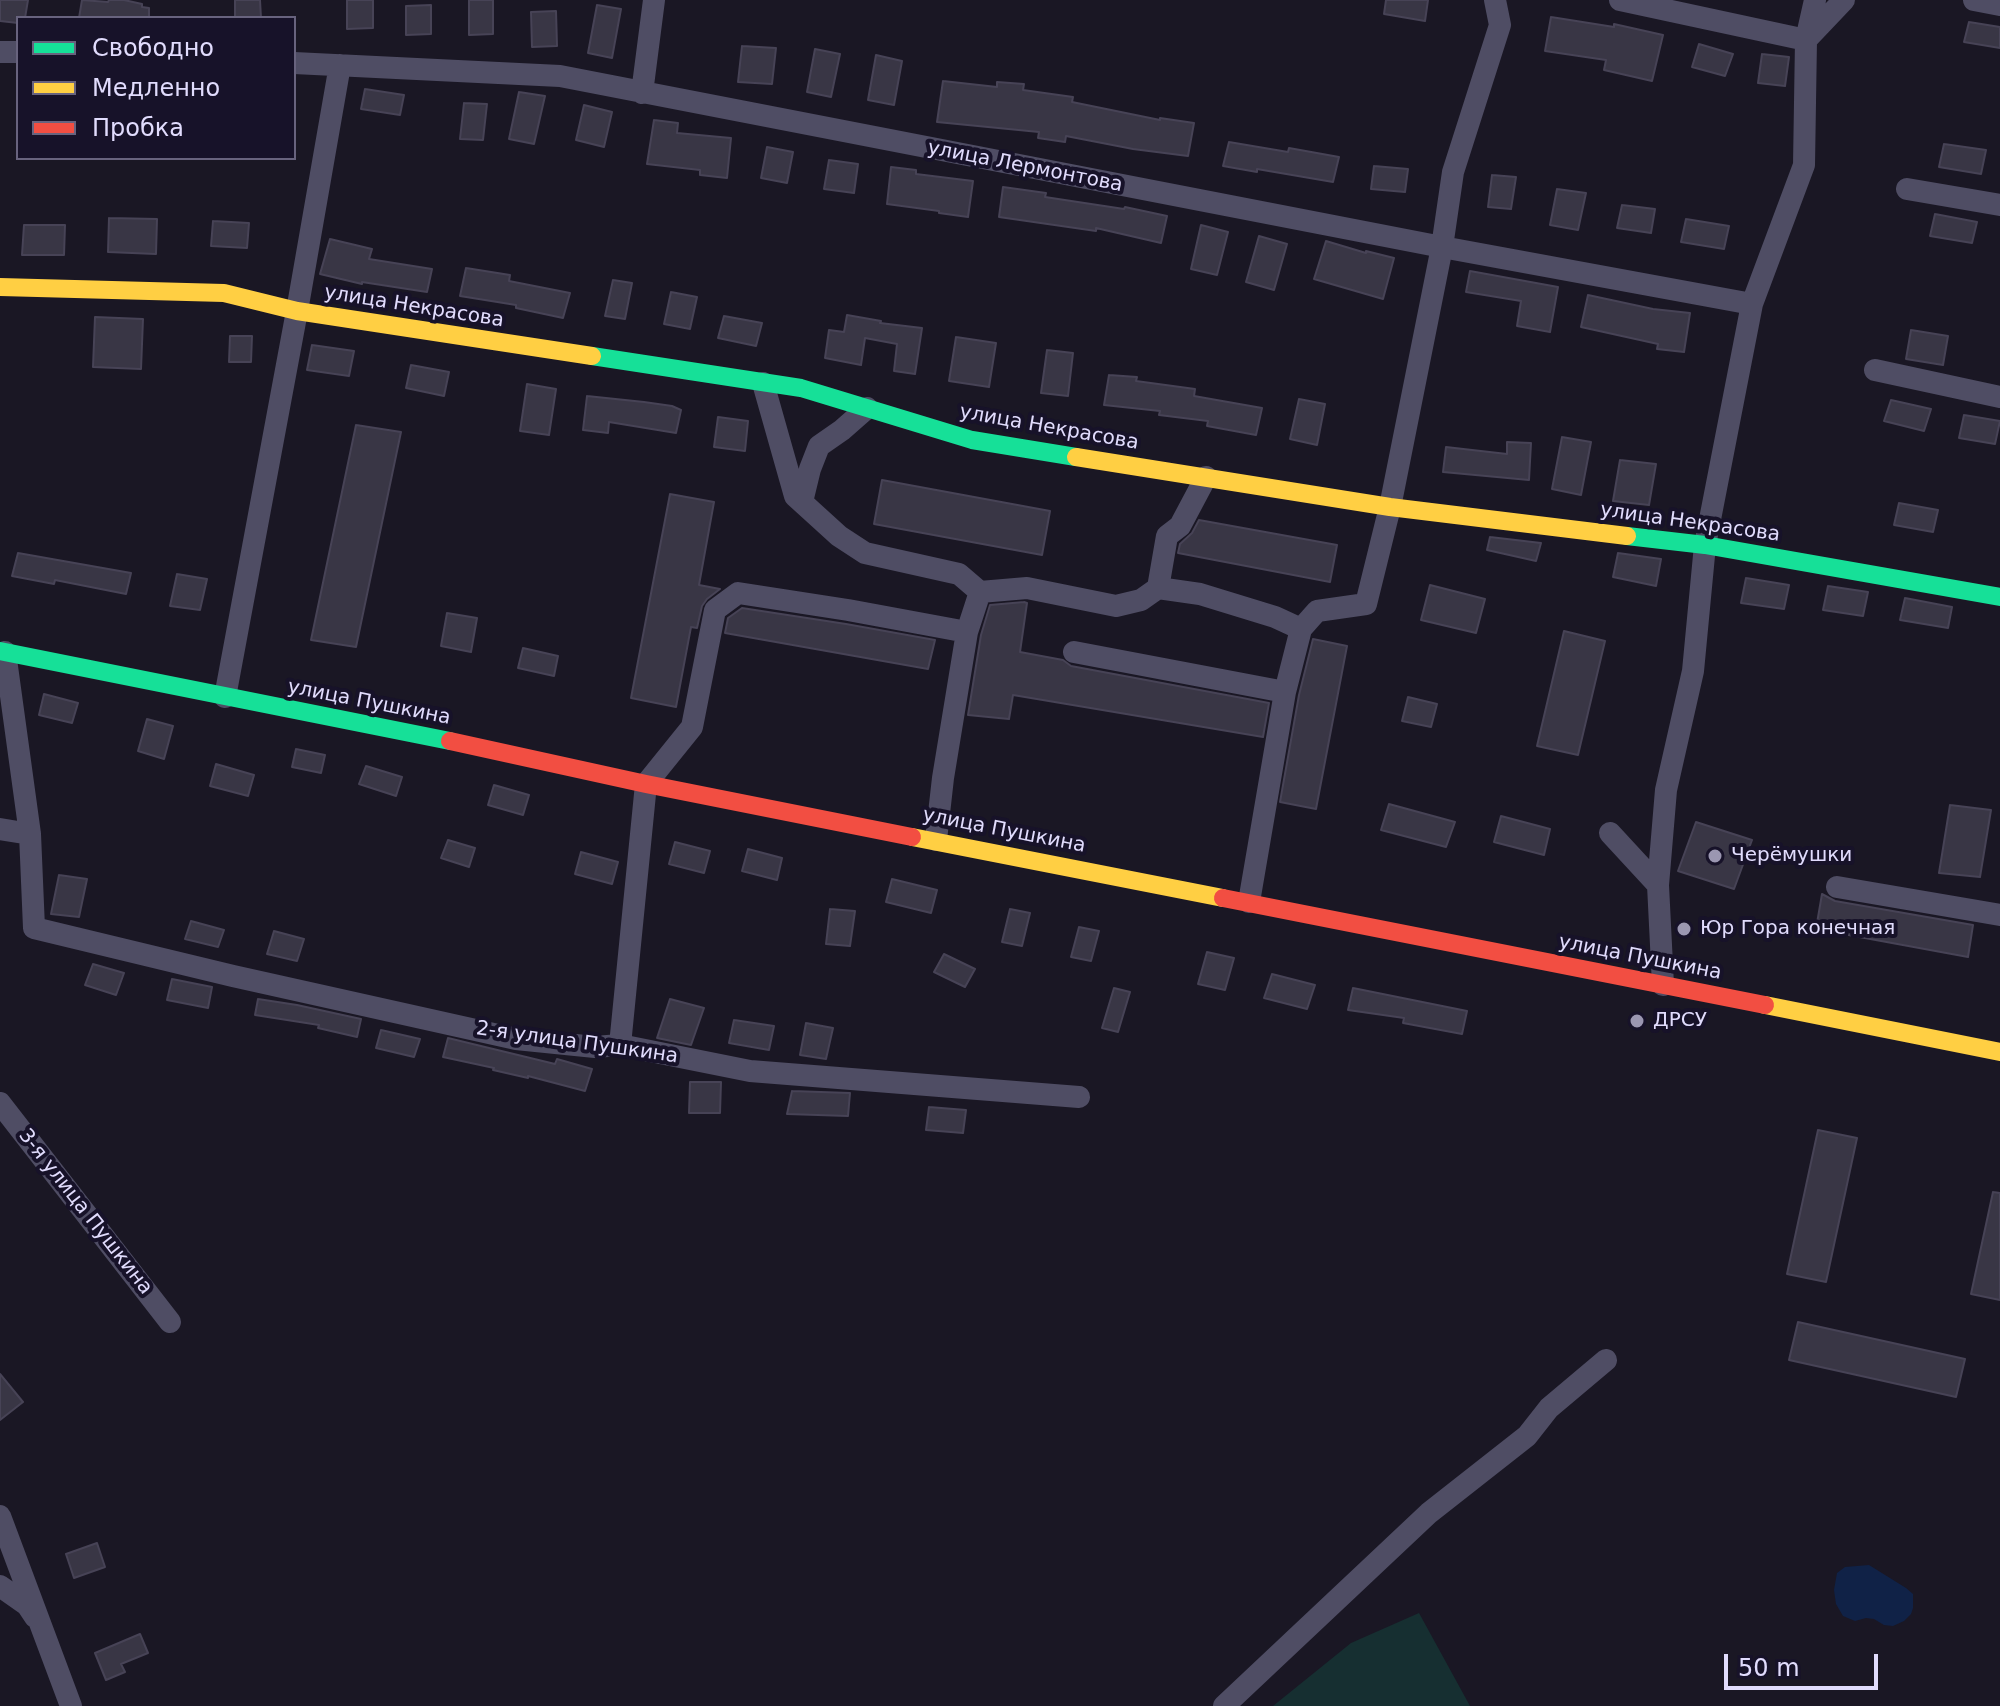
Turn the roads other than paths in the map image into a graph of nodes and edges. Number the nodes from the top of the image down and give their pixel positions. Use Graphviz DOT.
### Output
graph roads {
  1 [pos="654,0"];
  2 [pos="1495,0"];
  3 [pos="1620,0"];
  4 [pos="1815,0"];
  5 [pos="1844,0"];
  6 [pos="1974,0"];
  7 [pos="2000,5"];
  8 [pos="1806,40"];
  9 [pos="296,63"];
  10 [pos="340,65"];
  11 [pos="642,93"];
  12 [pos="1907,189"];
  13 [pos="2000,205"];
  14 [pos="1442,247"];
  15 [pos="0,287"];
  16 [pos="1752,304"];
  17 [pos="297,311"];
  18 [pos="1875,370"];
  19 [pos="763,383"];
  20 [pos="2000,397"];
  21 [pos="867,408"];
  22 [pos="1206,477"];
  23 [pos="802,502"];
  24 [pos="1390,507"];
  25 [pos="1705,545"];
  26 [pos="1158,588"];
  27 [pos="980,592"];
  28 [pos="2000,597"];
  29 [pos="1301,629"];
  30 [pos="967,632"];
  31 [pos="2,651"];
  32 [pos="1074,652"];
  33 [pos="1285,692"];
  34 [pos="225,697"];
  35 [pos="646,784"];
  36 [pos="0,829"];
  37 [pos="1610,833"];
  38 [pos="30,834"];
  39 [pos="936,840"];
  40 [pos="1658,885"];
  41 [pos="1837,887"];
  42 [pos="1249,902"];
  43 [pos="2000,915"];
  44 [pos="1663,985"];
  45 [pos="620,1045"];
  46 [pos="2000,1052"];
  47 [pos="1079,1097"];
  48 [pos="0,1103"];
  49 [pos="170,1322"];
  50 [pos="1606,1360"];
  51 [pos="0,1516"];
  52 [pos="0,1586"];
  53 [pos="44,1632"];
  54 [pos="71,1706"];
  55 [pos="1224,1706"];
  1 -- 11 [label="street"];
  2 -- 14 [label="street"];
  3 -- 8 [label="street"];
  4 -- 8 [label="street"];
  5 -- 8 [label="street"];
  6 -- 7 [label="street"];
  8 -- 16 [label="street"];
  9 -- 10 [label="street, улица Лермонтова"];
  10 -- 11 [label="street, улица Лермонтова"];
  10 -- 17 [label="street"];
  11 -- 14 [label="street, улица Лермонтова"];
  12 -- 13 [label="street"];
  14 -- 16 [label="street, улица Лермонтова"];
  14 -- 24 [label="street"];
  15 -- 17 [label="main road, улица Некрасова"];
  16 -- 25 [label="street"];
  17 -- 19 [label="main road, улица Некрасова"];
  17 -- 34 [label="street"];
  18 -- 20 [label="street"];
  19 -- 21 [label="main road, улица Некрасова"];
  19 -- 23 [label="street"];
  21 -- 22 [label="main road, улица Некрасова"];
  21 -- 23 [label="street"];
  22 -- 24 [label="main road, улица Некрасова"];
  22 -- 26 [label="street"];
  23 -- 27 [label="street"];
  24 -- 25 [label="main road, улица Некрасова"];
  24 -- 29 [label="street"];
  25 -- 28 [label="main road, улица Некрасова"];
  25 -- 40 [label="street"];
  26 -- 27 [label="street"];
  26 -- 29 [label="street"];
  27 -- 30 [label="street"];
  29 -- 33 [label="street"];
  30 -- 35 [label="street"];
  30 -- 39 [label="street"];
  31 -- 34 [label="main road, улица Пушкина"];
  31 -- 38 [label="street, 2-я улица Пушкина"];
  32 -- 33 [label="street"];
  33 -- 42 [label="street"];
  34 -- 35 [label="main road, улица Пушкина"];
  35 -- 39 [label="main road, улица Пушкина"];
  35 -- 45 [label="street"];
  36 -- 38 [label="street"];
  37 -- 40 [label="street"];
  38 -- 45 [label="street, 2-я улица Пушкина"];
  39 -- 42 [label="main road, улица Пушкина"];
  40 -- 44 [label="street"];
  41 -- 43 [label="street"];
  42 -- 44 [label="main road, улица Пушкина"];
  44 -- 46 [label="main road, улица Пушкина"];
  45 -- 47 [label="street, 2-я улица Пушкина"];
  48 -- 49 [label="street, 3-я улица Пушкина"];
  50 -- 55 [label="street"];
  51 -- 53 [label="street"];
  52 -- 53 [label="street"];
  53 -- 54 [label="street"];
}
